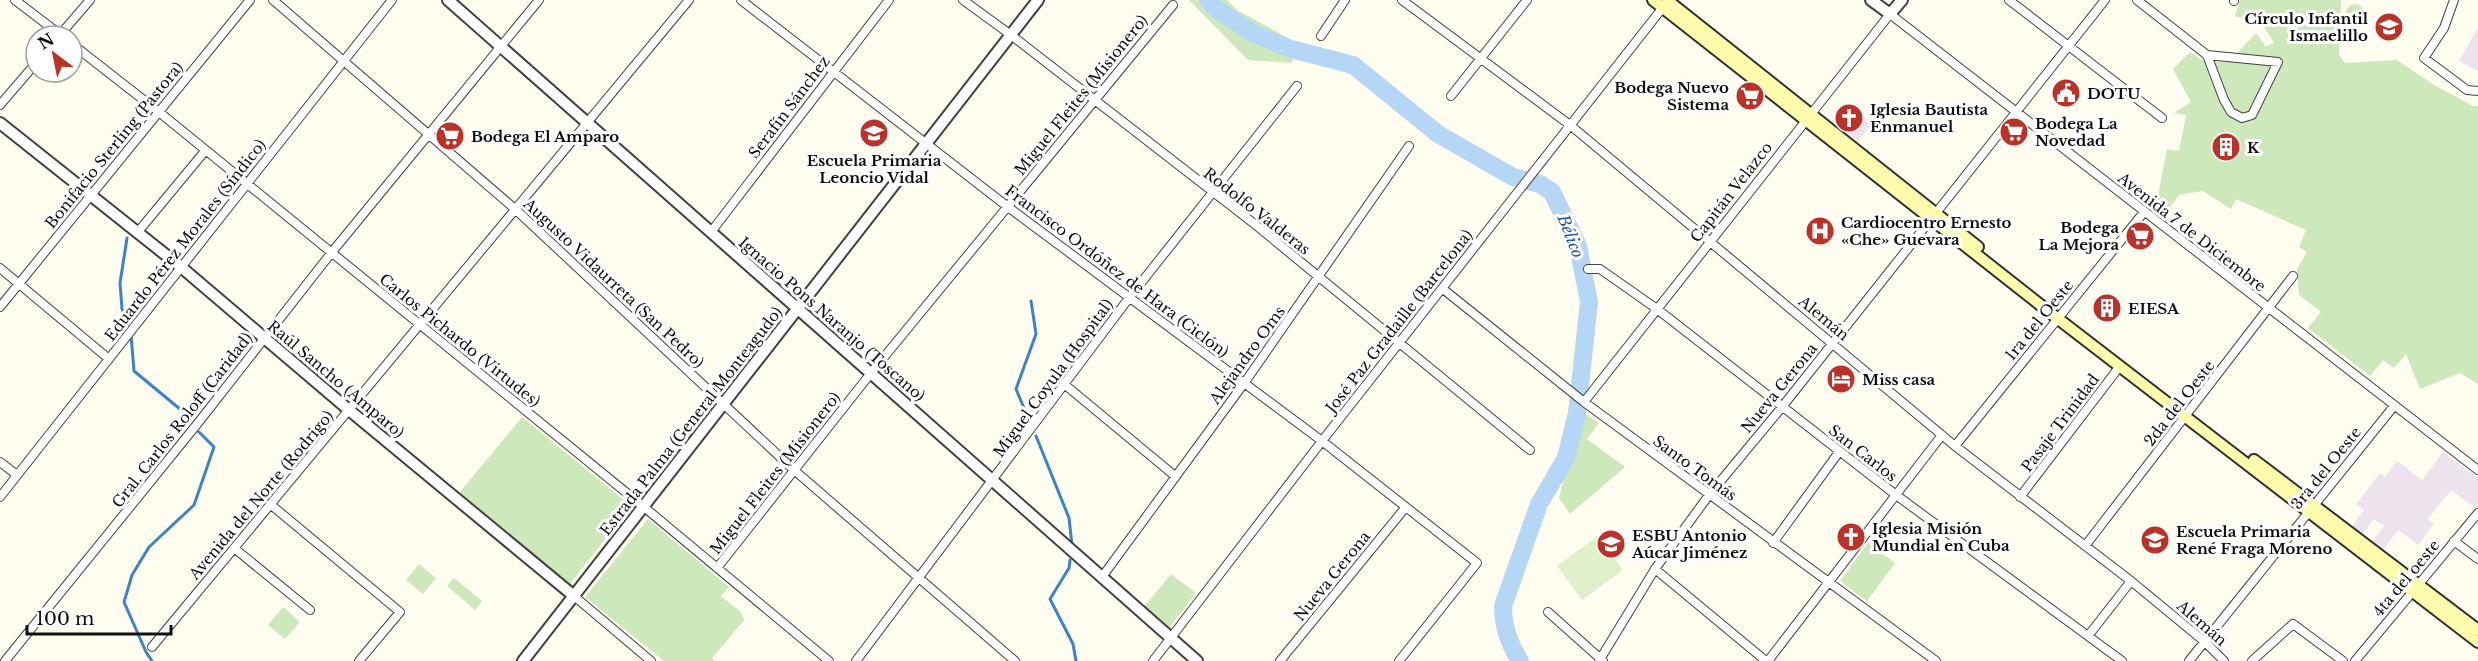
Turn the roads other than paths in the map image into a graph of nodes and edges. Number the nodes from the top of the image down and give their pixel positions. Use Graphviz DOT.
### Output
graph roads {
  1 [pos="15,0"];
  2 [pos="90,0"];
  3 [pos="249,0"];
  4 [pos="273,0"];
  5 [pos="392,0"];
  6 [pos="448,0"];
  7 [pos="539,0"];
  8 [pos="688,0"];
  9 [pos="741,0"];
  10 [pos="889,0"];
  11 [pos="963,0"];
  12 [pos="1038,0"];
  13 [pos="1345,0"];
  14 [pos="1402,0"];
  15 [pos="1527,0"];
  16 [pos="1653,0"];
  17 [pos="1871,0"];
  18 [pos="1902,0"];
  19 [pos="2009,0"];
  20 [pos="2105,0"];
  21 [pos="2137,0"];
  22 [pos="2454,0"];
  23 [pos="1667,2"];
  24 [pos="1173,5"];
  25 [pos="1890,14"];
  26 [pos="45,24"];
  27 [pos="70,24"];
  28 [pos="1011,34"];
  29 [pos="1321,36"];
  30 [pos="500,46"];
  31 [pos="2068,46"];
  32 [pos="84,53"];
  33 [pos="2207,55"];
  34 [pos="1481,58"];
  35 [pos="344,60"];
  36 [pos="832,71"];
  37 [pos="24,77"];
  38 [pos="1298,86"];
  39 [pos="2478,91"];
  40 [pos="1451,96"];
  41 [pos="1094,100"];
  42 [pos="0,105"];
  43 [pos="159,112"];
  44 [pos="2016,112"];
  45 [pos="1809,117"];
  46 [pos="2162,118"];
  47 [pos="0,123"];
  48 [pos="587,123"];
  49 [pos="1569,125"];
  50 [pos="428,135"];
  51 [pos="926,143"];
  52 [pos="1409,146"];
  53 [pos="205,151"];
  54 [pos="247,184"];
  55 [pos="1214,193"];
  56 [pos="90,197"];
  57 [pos="1008,207"];
  58 [pos="515,209"];
  59 [pos="2144,212"];
  60 [pos="1933,216"];
  61 [pos="711,232"];
  62 [pos="137,233"];
  63 [pos="1711,241"];
  64 [pos="332,252"];
  65 [pos="181,267"];
  66 [pos="0,268"];
  67 [pos="1588,269"];
  68 [pos="2293,276"];
  69 [pos="1320,277"];
  70 [pos="19,284"];
  71 [pos="1443,289"];
  72 [pos="1129,298"];
  73 [pos="0,307"];
  74 [pos="2269,308"];
  75 [pos="798,309"];
  76 [pos="1657,309"];
  77 [pos="2059,315"];
  78 [pos="419,325"];
  79 [pos="264,338"];
  80 [pos="1832,343"];
  81 [pos="1398,344"];
  82 [pos="109,359"];
  83 [pos="2120,366"];
  84 [pos="871,373"];
  85 [pos="1245,382"];
  86 [pos="1064,384"];
  87 [pos="1584,402"];
  88 [pos="723,404"];
  89 [pos="2394,406"];
  90 [pos="1782,407"];
  91 [pos="348,410"];
  92 [pos="2188,414"];
  93 [pos="1942,435"];
  94 [pos="1322,441"];
  95 [pos="1955,446"];
  96 [pos="1530,450"];
  97 [pos="1839,452"];
  98 [pos="0,462"];
  99 [pos="794,470"];
  100 [pos="2478,470"];
  101 [pos="16,475"];
  102 [pos="1175,476"];
  103 [pos="993,481"];
  104 [pos="1709,495"];
  105 [pos="1896,495"];
  106 [pos="0,496"];
  107 [pos="2020,497"];
  108 [pos="270,504"];
  109 [pos="644,507"];
  110 [pos="1405,508"];
  111 [pos="2311,508"];
  112 [pos="2478,513"];
  113 [pos="2454,541"];
  114 [pos="1773,543"];
  115 [pos="2085,546"];
  116 [pos="234,548"];
  117 [pos="2478,559"];
  118 [pos="717,568"];
  119 [pos="1655,569"];
  120 [pos="1102,577"];
  121 [pos="919,578"];
  122 [pos="2131,581"];
  123 [pos="1828,583"];
  124 [pos="2415,588"];
  125 [pos="574,596"];
  126 [pos="309,610"];
  127 [pos="1548,612"];
  128 [pos="2478,630"];
  129 [pos="2088,636"];
  130 [pos="1170,638"];
  131 [pos="2205,642"];
  132 [pos="2478,642"];
  133 [pos="152,647"];
  134 [pos="1601,660"];
  135 [pos="5,661"];
  136 [pos="359,661"];
  137 [pos="523,661"];
  138 [pos="651,661"];
  139 [pos="829,661"];
  140 [pos="856,661"];
  141 [pos="1015,661"];
  142 [pos="1153,661"];
  143 [pos="1197,661"];
  144 [pos="1280,661"];
  145 [pos="1399,661"];
  146 [pos="1767,661"];
  147 [pos="1936,661"];
  148 [pos="2122,661"];
  149 [pos="2189,661"];
  150 [pos="2224,661"];
  151 [pos="2252,661"];
  152 [pos="2343,661"];
  153 [pos="2355,661"];
  1 -- 26 [label="street"];
  2 -- 27 [label="street"];
  3 -- 43 [label="street, Bonifacio Sterling (Pastora)"];
  4 -- 35 [label="street, Augusto Vidaurreta (San Pedro)"];
  5 -- 35 [label="street, Eduardo Pérez Morales (Síndico)"];
  6 -- 30 [label="street, Ignacio Pons Naranjo (Toscano)"];
  7 -- 30 [label="street, Gral. Carlos Roloff (Caridad)"];
  8 -- 48 [label="street, Avenida del Norte (Rodrigo)"];
  9 -- 36 [label="street, Francisco Ordóñez de Hara (Ciclón)"];
  10 -- 36 [label="street, Serafín Sánchez"];
  11 -- 28 [label="street, Rodolfo Valderas"];
  12 -- 28 [label="street, Estrada Palma (General Monteagudo)"];
  13 -- 29 [label="street"];
  14 -- 34 [label="street, Alemán"];
  15 -- 34 [label="street"];
  16 -- 23 [label="main road"];
  17 -- 25 [label="street"];
  18 -- 25 [label="street, Capitán Velazco"];
  19 -- 31 [label="street"];
  20 -- 31 [label="street, Nueva Gerona"];
  21 -- 33 [label="street"];
  22 -- 39 [label="street"];
  23 -- 45 [label="main road"];
  23 -- 49 [label="street, José Paz Gradaille (Barcelona)"];
  24 -- 41 [label="street, Miguel Fleites (Misionero)"];
  25 -- 44 [label="street, Avenida 7 de Diciembre"];
  25 -- 45 [label="street, Capitán Velazco"];
  28 -- 41 [label="street, Rodolfo Valderas"];
  28 -- 51 [label="street, Estrada Palma (General Monteagudo)"];
  30 -- 48 [label="street, Ignacio Pons Naranjo (Toscano)"];
  30 -- 50 [label="street, Gral. Carlos Roloff (Caridad)"];
  31 -- 44 [label="street, Nueva Gerona"];
  31 -- 46 [label="street"];
  32 -- 43 [label="street, Carlos Pichardo (Virtudes)"];
  33 -- 33 [label="street"];
  34 -- 40 [label="street"];
  34 -- 49 [label="street, Alemán"];
  35 -- 50 [label="street, Augusto Vidaurreta (San Pedro)"];
  35 -- 54 [label="street, Eduardo Pérez Morales (Síndico)"];
  36 -- 51 [label="street, Francisco Ordóñez de Hara (Ciclón)"];
  36 -- 61 [label="street, Serafín Sánchez"];
  37 -- 42 [label="street"];
  38 -- 55 [label="street, Miguel Coyula (Hospital)"];
  41 -- 55 [label="street, Rodolfo Valderas"];
  41 -- 57 [label="street, Miguel Fleites (Misionero)"];
  43 -- 53 [label="street, Carlos Pichardo (Virtudes)"];
  43 -- 56 [label="street, Bonifacio Sterling (Pastora)"];
  44 -- 59 [label="street, Avenida 7 de Diciembre"];
  44 -- 60 [label="street, Nueva Gerona"];
  45 -- 60 [label="main road"];
  45 -- 63 [label="street, Capitán Velazco"];
  47 -- 56 [label="street, Raúl Sancho (Amparo)"];
  48 -- 58 [label="street, Avenida del Norte (Rodrigo)"];
  48 -- 61 [label="street, Ignacio Pons Naranjo (Toscano)"];
  49 -- 63 [label="street, Alemán"];
  49 -- 71 [label="street, José Paz Gradaille (Barcelona)"];
  50 -- 58 [label="street, Augusto Vidaurreta (San Pedro)"];
  50 -- 64 [label="street, Gral. Carlos Roloff (Caridad)"];
  51 -- 57 [label="street, Francisco Ordóñez de Hara (Ciclón)"];
  51 -- 75 [label="street, Estrada Palma (General Monteagudo)"];
  52 -- 69 [label="street, Alejandro Oms"];
  53 -- 54 [label="street, Carlos Pichardo (Virtudes)"];
  53 -- 62 [label="street"];
  54 -- 64 [label="street, Carlos Pichardo (Virtudes)"];
  54 -- 65 [label="street, Eduardo Pérez Morales (Síndico)"];
  55 -- 69 [label="street, Rodolfo Valderas"];
  55 -- 72 [label="street, Miguel Coyula (Hospital)"];
  56 -- 62 [label="street, Raúl Sancho (Amparo)"];
  56 -- 70 [label="street, Bonifacio Sterling (Pastora)"];
  57 -- 72 [label="street, Francisco Ordóñez de Hara (Ciclón)"];
  57 -- 84 [label="street, Miguel Fleites (Misionero)"];
  58 -- 78 [label="street, Avenida del Norte (Rodrigo)"];
  58 -- 88 [label="street, Augusto Vidaurreta (San Pedro)"];
  59 -- 74 [label="street, Avenida 7 de Diciembre"];
  59 -- 77 [label="street, 1ra del Oeste"];
  60 -- 77 [label="main road"];
  60 -- 80 [label="street, Nueva Gerona"];
  61 -- 75 [label="street, Ignacio Pons Naranjo (Toscano)"];
  62 -- 65 [label="street, Raúl Sancho (Amparo)"];
  63 -- 76 [label="street, Capitán Velazco"];
  63 -- 80 [label="street, Alemán"];
  64 -- 78 [label="street, Carlos Pichardo (Virtudes)"];
  64 -- 79 [label="street, Gral. Carlos Roloff (Caridad)"];
  65 -- 79 [label="street, Raúl Sancho (Amparo)"];
  65 -- 82 [label="street, Eduardo Pérez Morales (Síndico)"];
  66 -- 70 [label="street"];
  67 -- 76 [label="street, San Carlos"];
  68 -- 74 [label="street, 2da del Oeste"];
  69 -- 81 [label="street, Rodolfo Valderas"];
  69 -- 85 [label="street, Alejandro Oms"];
  70 -- 73 [label="street, Bonifacio Sterling (Pastora)"];
  70 -- 82 [label="street"];
  71 -- 81 [label="street, José Paz Gradaille (Barcelona)"];
  71 -- 87 [label="street, Santo Tomás"];
  72 -- 85 [label="street, Francisco Ordóñez de Hara (Ciclón)"];
  72 -- 86 [label="street, Miguel Coyula (Hospital)"];
  74 -- 89 [label="street, Avenida 7 de Diciembre"];
  74 -- 92 [label="street, 2da del Oeste"];
  75 -- 84 [label="street, Ignacio Pons Naranjo (Toscano)"];
  75 -- 88 [label="street, Estrada Palma (General Monteagudo)"];
  76 -- 87 [label="street, Capitán Velazco"];
  76 -- 90 [label="street, San Carlos"];
  77 -- 83 [label="main road"];
  77 -- 92 [label="main road"];
  77 -- 95 [label="street, 1ra del Oeste"];
  78 -- 91 [label="street, Avenida del Norte (Rodrigo)"];
  78 -- 109 [label="street, Carlos Pichardo (Virtudes)"];
  79 -- 91 [label="street, Raúl Sancho (Amparo)"];
  79 -- 135 [label="street, Gral. Carlos Roloff (Caridad)"];
  80 -- 90 [label="street, Nueva Gerona"];
  80 -- 93 [label="street, Alemán"];
  81 -- 94 [label="street, José Paz Gradaille (Barcelona)"];
  81 -- 96 [label="street, Rodolfo Valderas"];
  82 -- 101 [label="street, Eduardo Pérez Morales (Síndico)"];
  83 -- 92 [label="main road"];
  83 -- 107 [label="street, Pasaje Trinidad"];
  84 -- 99 [label="street, Miguel Fleites (Misionero)"];
  84 -- 103 [label="street, Ignacio Pons Naranjo (Toscano)"];
  85 -- 94 [label="street, Francisco Ordóñez de Hara (Ciclón)"];
  85 -- 102 [label="street, Alejandro Oms"];
  86 -- 102 [label="street"];
  86 -- 103 [label="street, Miguel Coyula (Hospital)"];
  87 -- 104 [label="street, Santo Tomás"];
  88 -- 99 [label="street, Augusto Vidaurreta (San Pedro)"];
  88 -- 109 [label="street, Estrada Palma (General Monteagudo)"];
  89 -- 100 [label="street, Avenida 7 de Diciembre"];
  89 -- 111 [label="street, 3ra del Oeste"];
  90 -- 97 [label="street, San Carlos"];
  90 -- 104 [label="street, Nueva Gerona"];
  91 -- 108 [label="street, Avenida del Norte (Rodrigo)"];
  91 -- 125 [label="street, Raúl Sancho (Amparo)"];
  92 -- 111 [label="main road"];
  92 -- 115 [label="street, 2da del Oeste"];
  93 -- 95 [label="street, Alemán"];
  93 -- 105 [label="street"];
  94 -- 110 [label="street, Francisco Ordóñez de Hara (Ciclón)"];
  94 -- 130 [label="street, José Paz Gradaille (Barcelona)"];
  95 -- 107 [label="street, Alemán"];
  97 -- 105 [label="street, San Carlos"];
  97 -- 114 [label="street"];
  98 -- 101 [label="street"];
  99 -- 118 [label="street, Miguel Fleites (Misionero)"];
  99 -- 121 [label="street, Augusto Vidaurreta (San Pedro)"];
  101 -- 106 [label="street, Eduardo Pérez Morales (Síndico)"];
  102 -- 120 [label="street, Alejandro Oms"];
  103 -- 120 [label="street, Ignacio Pons Naranjo (Toscano)"];
  103 -- 121 [label="street, Miguel Coyula (Hospital)"];
  104 -- 114 [label="street, Santo Tomás"];
  104 -- 119 [label="street, Nueva Gerona"];
  105 -- 123 [label="street"];
  105 -- 129 [label="street, San Carlos"];
  107 -- 115 [label="street, Alemán"];
  108 -- 116 [label="street, Avenida del Norte (Rodrigo)"];
  108 -- 136 [label="street"];
  109 -- 118 [label="street, Carlos Pichardo (Virtudes)"];
  109 -- 125 [label="street, Estrada Palma (General Monteagudo)"];
  110 -- 144 [label="street, Nueva Gerona"];
  110 -- 145 [label="street, Francisco Ordóñez de Hara (Ciclón)"];
  111 -- 124 [label="main road"];
  111 -- 131 [label="street, 3ra del Oeste"];
  112 -- 113 [label="street, 4ta del oeste"];
  113 -- 117 [label="street"];
  113 -- 124 [label="street, 4ta del oeste"];
  114 -- 123 [label="street, Santo Tomás"];
  115 -- 122 [label="street, Alemán"];
  116 -- 126 [label="street"];
  116 -- 133 [label="street, Avenida del Norte (Rodrigo)"];
  118 -- 139 [label="street, Carlos Pichardo (Virtudes)"];
  119 -- 134 [label="street, Nueva Gerona"];
  119 -- 146 [label="street"];
  120 -- 130 [label="street, Ignacio Pons Naranjo (Toscano)"];
  121 -- 140 [label="street, Miguel Coyula (Hospital)"];
  121 -- 141 [label="street, Augusto Vidaurreta (San Pedro)"];
  122 -- 129 [label="street"];
  122 -- 131 [label="street, Alemán"];
  123 -- 146 [label="street"];
  123 -- 147 [label="street, Santo Tomás"];
  124 -- 128 [label="main road"];
  124 -- 132 [label="main road"];
  124 -- 153 [label="street, 4ta del oeste"];
  125 -- 137 [label="street, Estrada Palma (General Monteagudo)"];
  125 -- 138 [label="street, Raúl Sancho (Amparo)"];
  127 -- 134 [label="street"];
  129 -- 148 [label="street, San Carlos"];
  130 -- 142 [label="street, José Paz Gradaille (Barcelona)"];
  130 -- 143 [label="street, Ignacio Pons Naranjo (Toscano)"];
  131 -- 149 [label="street, 3ra del Oeste"];
  131 -- 150 [label="street, Alemán"];
  151 -- 152 [label="street"];
}
